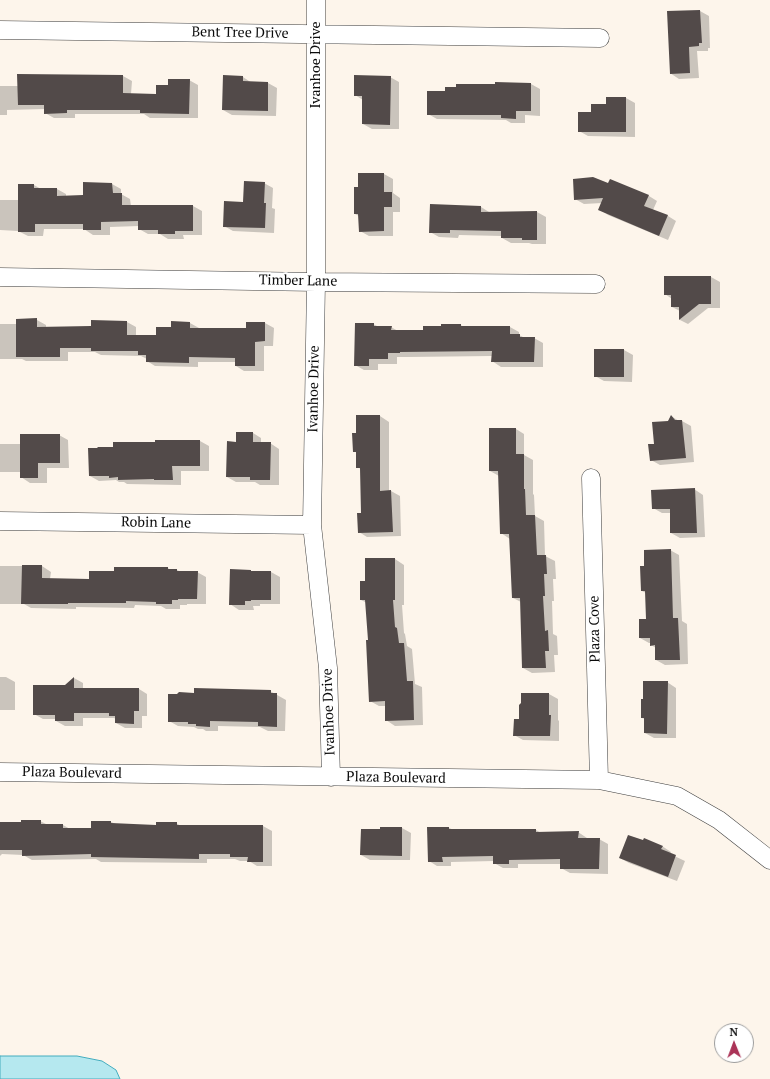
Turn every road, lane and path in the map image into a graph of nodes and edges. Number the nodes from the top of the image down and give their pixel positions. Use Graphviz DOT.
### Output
graph roads {
  1 [pos="316,0"];
  2 [pos="0,30"];
  3 [pos="315,34"];
  4 [pos="600,38"];
  5 [pos="0,277"];
  6 [pos="316,282"];
  7 [pos="596,284"];
  8 [pos="591,478"];
  9 [pos="0,521"];
  10 [pos="312,525"];
  11 [pos="0,772"];
  12 [pos="331,777"];
  13 [pos="599,780"];
  14 [pos="770,860"];
  1 -- 3 [label="street, Ivanhoe Drive"];
  2 -- 3 [label="street, Bent Tree Drive"];
  3 -- 4 [label="street, Bent Tree Drive"];
  3 -- 6 [label="street, Ivanhoe Drive"];
  5 -- 6 [label="street, Timber Lane"];
  6 -- 7 [label="street, Timber Lane"];
  6 -- 10 [label="street, Ivanhoe Drive"];
  8 -- 13 [label="street, Plaza Cove"];
  9 -- 10 [label="street, Robin Lane"];
  10 -- 12 [label="street, Ivanhoe Drive"];
  11 -- 12 [label="street, Plaza Boulevard"];
  12 -- 13 [label="street, Plaza Boulevard"];
  13 -- 14 [label="street, Plaza Boulevard"];
}
